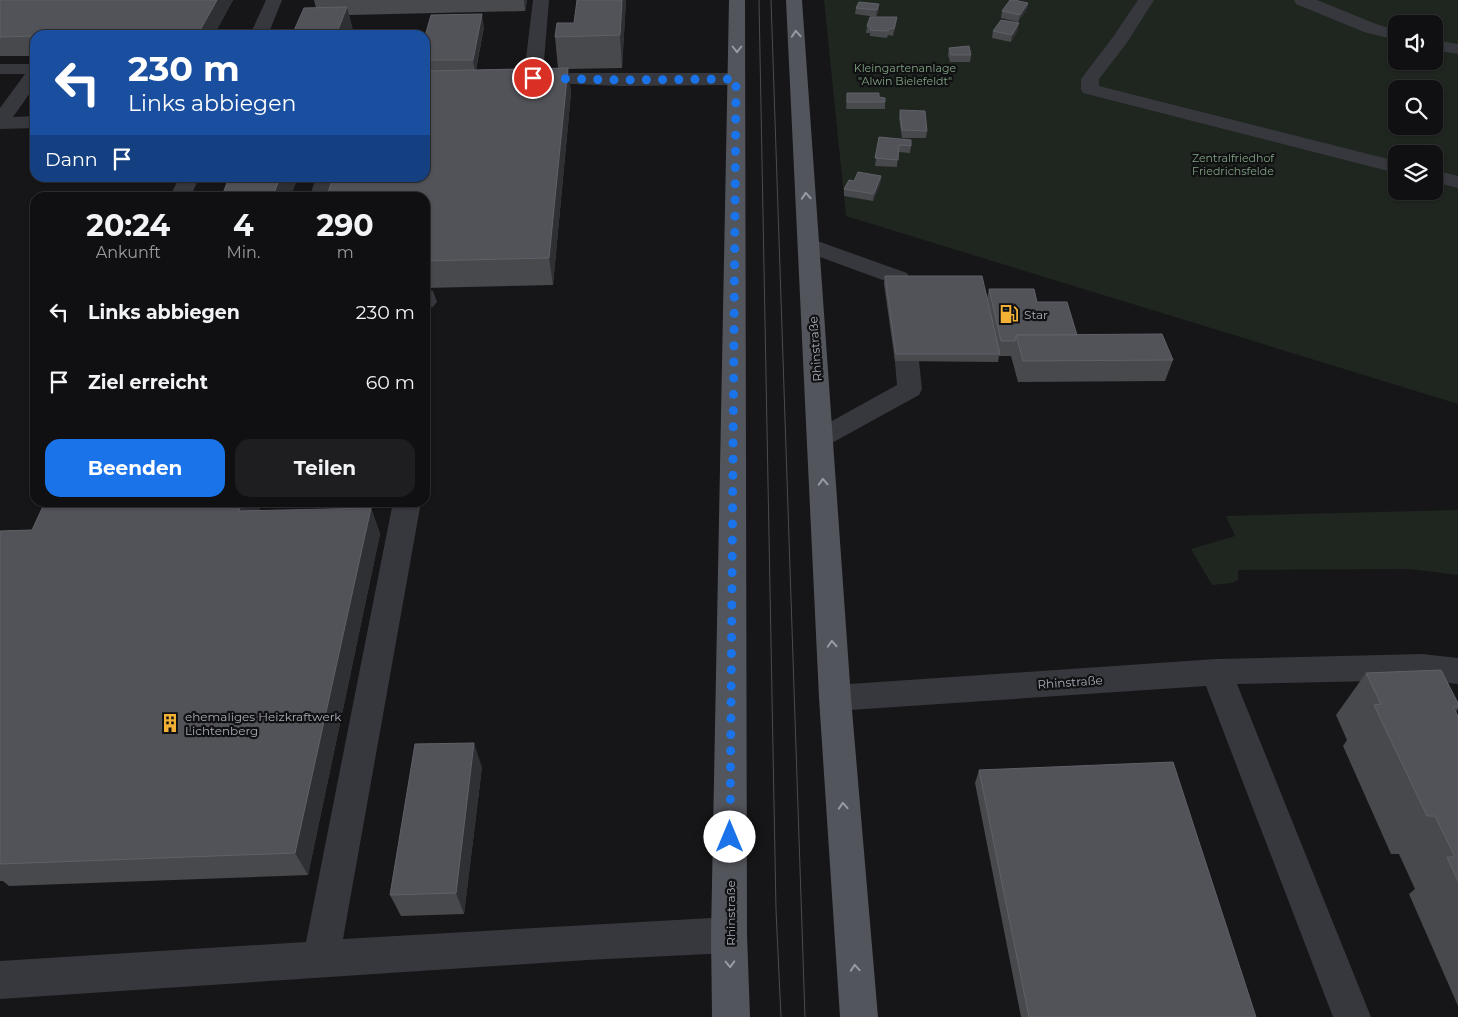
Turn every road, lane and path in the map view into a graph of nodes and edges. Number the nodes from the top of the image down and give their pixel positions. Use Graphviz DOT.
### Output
graph roads {
  1 [pos="274,0"];
  2 [pos="541,0"];
  3 [pos="737,0"];
  4 [pos="794,0"];
  5 [pos="1146,0"];
  6 [pos="1302,0"];
  7 [pos="261,30"];
  8 [pos="1388,33"];
  9 [pos="1443,46"];
  10 [pos="1458,49"];
  11 [pos="0,69"];
  12 [pos="30,69"];
  13 [pos="514,78"];
  14 [pos="533,78"];
  15 [pos="736,79"];
  16 [pos="30,80"];
  17 [pos="0,122"];
  18 [pos="30,122"];
  19 [pos="1388,165"];
  20 [pos="1443,178"];
  21 [pos="1458,182"];
  22 [pos="809,245"];
  23 [pos="821,438"];
  24 [pos="406,507"];
  25 [pos="1458,671"];
  26 [pos="1216,672"];
  27 [pos="835,698"];
  28 [pos="729,935"];
  29 [pos="321,959"];
  30 [pos="0,980"];
  31 [pos="731,1017"];
  32 [pos="859,1017"];
  33 [pos="1352,1017"];
  1 -- 7 [label="street"];
  2 -- 14 [label="street"];
  3 -- 15 [label="main road, Rhinstraße, one-way"];
  22 -- 4 [label="main road, Rhinstraße, one-way"];
  5 -- 19 [label="street"];
  6 -- 8 [label="street"];
  9 -- 10 [label="street"];
  11 -- 12 [label="street"];
  13 -- 14 [label="street"];
  14 -- 15 [label="street"];
  15 -- 28 [label="main road, Rhinstraße"];
  16 -- 17 [label="street"];
  17 -- 18 [label="street"];
  20 -- 21 [label="street"];
  22 -- 23 [label="main road, Rhinstraße"];
  22 -- 23 [label="street"];
  27 -- 23 [label="main road, Rhinstraße, one-way"];
  24 -- 29 [label="street"];
  25 -- 26 [label="street, Rhinstraße"];
  26 -- 27 [label="street, Rhinstraße"];
  26 -- 33 [label="street"];
  32 -- 27 [label="main road, Rhinstraße, one-way"];
  28 -- 29 [label="street"];
  28 -- 31 [label="main road, Rhinstraße, one-way"];
  29 -- 30 [label="street"];
}
